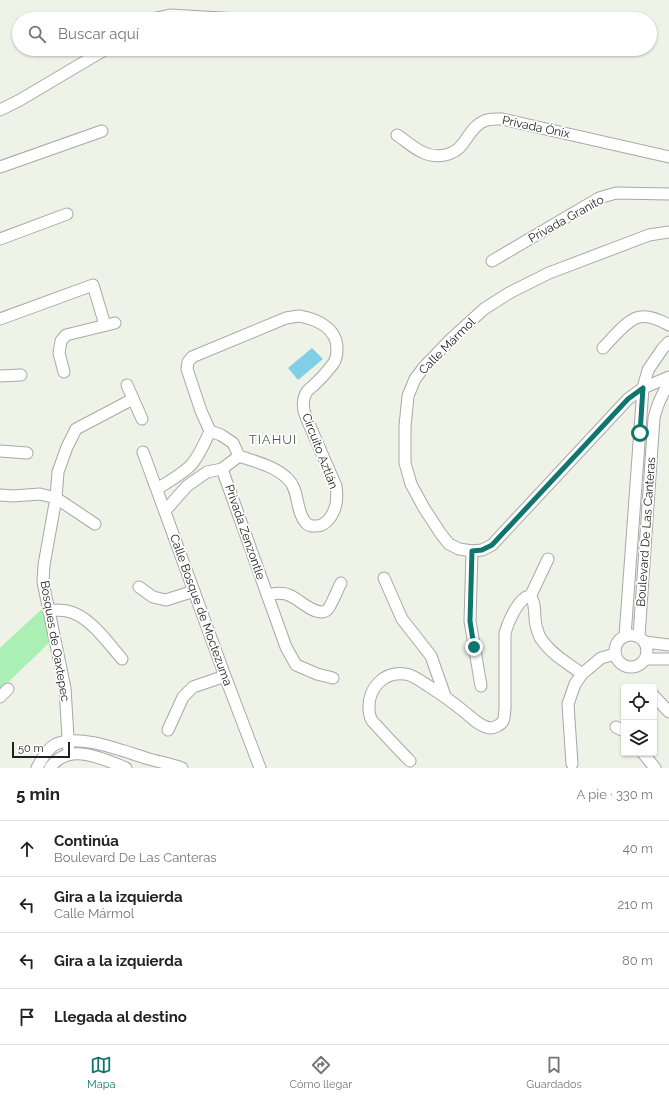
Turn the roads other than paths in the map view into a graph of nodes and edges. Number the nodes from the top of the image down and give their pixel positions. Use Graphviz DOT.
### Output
graph roads {
  1 [pos="94,56"];
  2 [pos="0,110"];
  3 [pos="102,131"];
  4 [pos="397,135"];
  5 [pos="669,157"];
  6 [pos="0,167"];
  7 [pos="669,194"];
  8 [pos="67,214"];
  9 [pos="669,232"];
  10 [pos="0,239"];
  11 [pos="492,261"];
  12 [pos="0,319"];
  13 [pos="669,325"];
  14 [pos="669,342"];
  15 [pos="603,348"];
  16 [pos="64,372"];
  17 [pos="21,374"];
  18 [pos="0,376"];
  19 [pos="669,377"];
  20 [pos="669,383"];
  21 [pos="127,385"];
  22 [pos="643,388"];
  23 [pos="133,399"];
  24 [pos="142,419"];
  25 [pos="210,431"];
  26 [pos="0,451"];
  27 [pos="143,452"];
  28 [pos="27,453"];
  29 [pos="239,456"];
  30 [pos="222,469"];
  31 [pos="157,488"];
  32 [pos="0,495"];
  33 [pos="56,498"];
  34 [pos="165,511"];
  35 [pos="95,524"];
  36 [pos="472,551"];
  37 [pos="548,560"];
  38 [pos="384,578"];
  39 [pos="341,583"];
  40 [pos="139,587"];
  41 [pos="194,591"];
  42 [pos="267,595"];
  43 [pos="530,597"];
  44 [pos="48,610"];
  45 [pos="625,636"];
  46 [pos="642,639"];
  47 [pos="669,645"];
  48 [pos="615,654"];
  49 [pos="122,659"];
  50 [pos="646,659"];
  51 [pos="669,659"];
  52 [pos="582,674"];
  53 [pos="225,676"];
  54 [pos="333,678"];
  55 [pos="481,686"];
  56 [pos="445,696"];
  57 [pos="657,699"];
  58 [pos="669,712"];
  59 [pos="168,730"];
  60 [pos="68,741"];
  61 [pos="69,754"];
  62 [pos="645,756"];
  63 [pos="410,761"];
  64 [pos="150,764"];
  65 [pos="572,764"];
  66 [pos="37,768"];
  67 [pos="50,768"];
  68 [pos="126,768"];
  69 [pos="181,768"];
  70 [pos="260,768"];
  71 [pos="655,768"];
  1 -- 2 [label="street"];
  3 -- 6 [label="street"];
  4 -- 5 [label="street, Privada Ónix"];
  7 -- 11 [label="street, Privada Granito"];
  8 -- 10 [label="street"];
  9 -- 36 [label="street, Calle Mármol"];
  12 -- 16 [label="street"];
  13 -- 15 [label="street"];
  14 -- 22 [label="street"];
  17 -- 18 [label="street"];
  19 -- 22 [label="street"];
  20 -- 46 [label="street, Boulevard De Las Canteras"];
  21 -- 23 [label="street"];
  22 -- 36 [label="street"];
  22 -- 45 [label="street, Boulevard De Las Canteras"];
  23 -- 24 [label="street"];
  23 -- 33 [label="street, Bosques de Oaxtepec"];
  25 -- 29 [label="street"];
  25 -- 29 [label="street, Circuito Aztlán"];
  25 -- 31 [label="street"];
  26 -- 28 [label="street"];
  27 -- 31 [label="street, Calle Bosque de Moctezuma"];
  29 -- 30 [label="street"];
  30 -- 34 [label="street"];
  30 -- 42 [label="street, Privada Zenzontle"];
  31 -- 34 [label="street, Calle Bosque de Moctezuma"];
  32 -- 33 [label="street"];
  33 -- 35 [label="street"];
  33 -- 44 [label="street, Bosques de Oaxtepec"];
  34 -- 41 [label="street, Calle Bosque de Moctezuma"];
  36 -- 55 [label="street"];
  37 -- 43 [label="street"];
  38 -- 56 [label="street"];
  39 -- 42 [label="street, Privada Zenzontle"];
  40 -- 41 [label="street"];
  41 -- 53 [label="street, Calle Bosque de Moctezuma"];
  42 -- 54 [label="street, Privada Zenzontle"];
  43 -- 52 [label="street"];
  43 -- 56 [label="street"];
  44 -- 49 [label="street"];
  44 -- 60 [label="street, Bosques de Oaxtepec"];
  45 -- 46 [label="street"];
  45 -- 48 [label="street"];
  46 -- 47 [label="street"];
  46 -- 50 [label="street"];
  48 -- 50 [label="street"];
  48 -- 52 [label="street"];
  50 -- 51 [label="street"];
  52 -- 65 [label="street"];
  53 -- 59 [label="street"];
  53 -- 70 [label="street, Calle Bosque de Moctezuma"];
  56 -- 63 [label="street"];
  57 -- 58 [label="street"];
  60 -- 61 [label="street, Bosques de Oaxtepec"];
  60 -- 64 [label="street"];
  60 -- 66 [label="street"];
  61 -- 67 [label="street"];
  61 -- 68 [label="street"];
  62 -- 71 [label="street"];
  64 -- 69 [label="street"];
}
